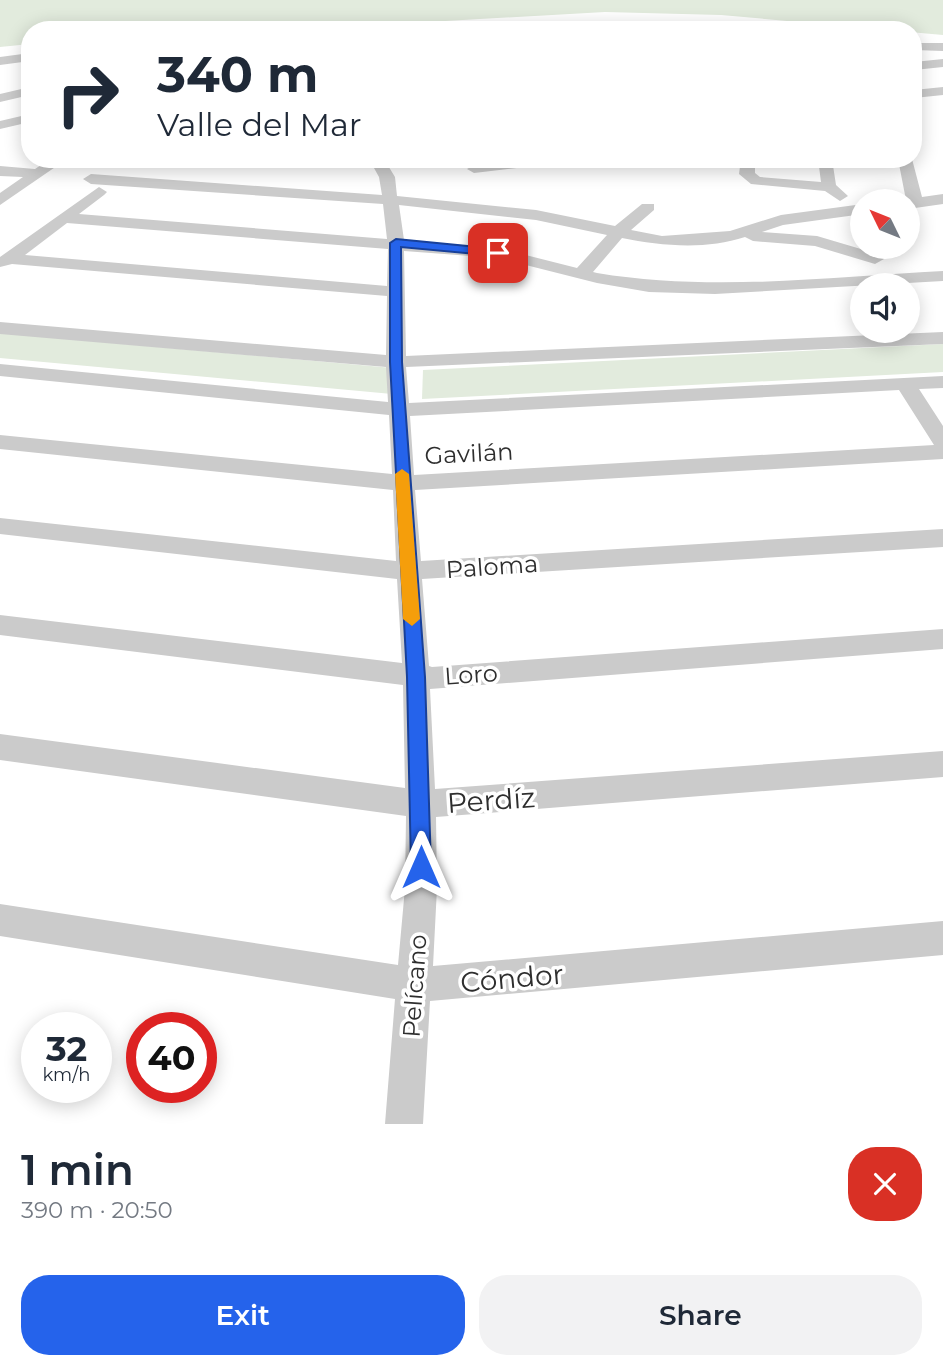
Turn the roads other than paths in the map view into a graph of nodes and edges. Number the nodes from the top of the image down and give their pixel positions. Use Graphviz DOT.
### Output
graph roads {
  1 [pos="922,47"];
  2 [pos="943,47"];
  3 [pos="21,53"];
  4 [pos="0,55"];
  5 [pos="21,58"];
  6 [pos="0,61"];
  7 [pos="943,63"];
  8 [pos="922,64"];
  9 [pos="943,91"];
  10 [pos="21,93"];
  11 [pos="922,93"];
  12 [pos="0,98"];
  13 [pos="21,120"];
  14 [pos="0,125"];
  15 [pos="0,134"];
  16 [pos="20,135"];
  17 [pos="46,168"];
  18 [pos="381,168"];
  19 [pos="392,168"];
  20 [pos="483,168"];
  21 [pos="747,168"];
  22 [pos="826,168"];
  23 [pos="906,168"];
  24 [pos="474,169"];
  25 [pos="0,171"];
  26 [pos="36,174"];
  27 [pos="387,177"];
  28 [pos="829,187"];
  29 [pos="909,189"];
  30 [pos="943,199"];
  31 [pos="0,200"];
  32 [pos="389,201"];
  33 [pos="850,203"];
  34 [pos="920,203"];
  35 [pos="648,207"];
  36 [pos="850,212"];
  37 [pos="63,218"];
  38 [pos="774,230"];
  39 [pos="617,233"];
  40 [pos="396,243"];
  41 [pos="850,248"];
  42 [pos="5,262"];
  43 [pos="581,274"];
  44 [pos="943,276"];
  45 [pos="920,277"];
  46 [pos="850,281"];
  47 [pos="398,292"];
  48 [pos="0,328"];
  49 [pos="943,338"];
  50 [pos="396,362"];
  51 [pos="0,370"];
  52 [pos="943,382"];
  53 [pos="906,385"];
  54 [pos="400,410"];
  55 [pos="0,442"];
  56 [pos="943,443"];
  57 [pos="943,452"];
  58 [pos="402,483"];
  59 [pos="0,526"];
  60 [pos="943,538"];
  61 [pos="408,571"];
  62 [pos="0,625"];
  63 [pos="943,639"];
  64 [pos="416,677"];
  65 [pos="0,747"];
  66 [pos="943,764"];
  67 [pos="421,804"];
  68 [pos="0,920"];
  69 [pos="943,938"];
  70 [pos="415,985"];
  71 [pos="404,1124"];
  1 -- 2 [label="street"];
  3 -- 4 [label="street"];
  5 -- 6 [label="street"];
  7 -- 8 [label="street"];
  9 -- 11 [label="street"];
  10 -- 12 [label="street"];
  13 -- 14 [label="street"];
  15 -- 16 [label="street"];
  17 -- 26 [label="street"];
  18 -- 27 [label="street, Pelícano"];
  19 -- 27 [label="street"];
  20 -- 24 [label="street"];
  21 -- 28 [label="street"];
  22 -- 28 [label="street"];
  23 -- 29 [label="street"];
  25 -- 26 [label="street"];
  26 -- 31 [label="street"];
  27 -- 32 [label="street, Pelícano"];
  28 -- 33 [label="street"];
  30 -- 34 [label="street"];
  32 -- 37 [label="street"];
  32 -- 39 [label="street"];
  32 -- 40 [label="street, Pelícano"];
  35 -- 39 [label="street"];
  36 -- 38 [label="street"];
  37 -- 40 [label="street"];
  37 -- 42 [label="street"];
  38 -- 39 [label="street"];
  38 -- 41 [label="street"];
  39 -- 43 [label="street"];
  40 -- 43 [label="street"];
  40 -- 47 [label="street, Pelícano"];
  42 -- 47 [label="street"];
  43 -- 46 [label="street"];
  44 -- 45 [label="street"];
  47 -- 50 [label="street, Pelícano"];
  48 -- 50 [label="street"];
  49 -- 50 [label="street"];
  50 -- 54 [label="street, Pelícano"];
  51 -- 54 [label="street"];
  52 -- 53 [label="street"];
  53 -- 54 [label="street"];
  53 -- 56 [label="street"];
  54 -- 58 [label="street, Pelícano"];
  55 -- 58 [label="street, Gavilán"];
  57 -- 58 [label="street, Gavilán"];
  58 -- 61 [label="street, Pelícano"];
  59 -- 61 [label="street, Paloma"];
  60 -- 61 [label="street, Paloma"];
  61 -- 64 [label="street, Pelícano"];
  62 -- 64 [label="street, Loro"];
  63 -- 64 [label="street, Loro"];
  64 -- 67 [label="street, Pelícano"];
  65 -- 67 [label="street, Perdíz"];
  66 -- 67 [label="street, Perdíz"];
  67 -- 70 [label="street, Pelícano"];
  68 -- 70 [label="street, Cóndor"];
  69 -- 70 [label="street, Cóndor"];
  70 -- 71 [label="street, Pelícano"];
}
